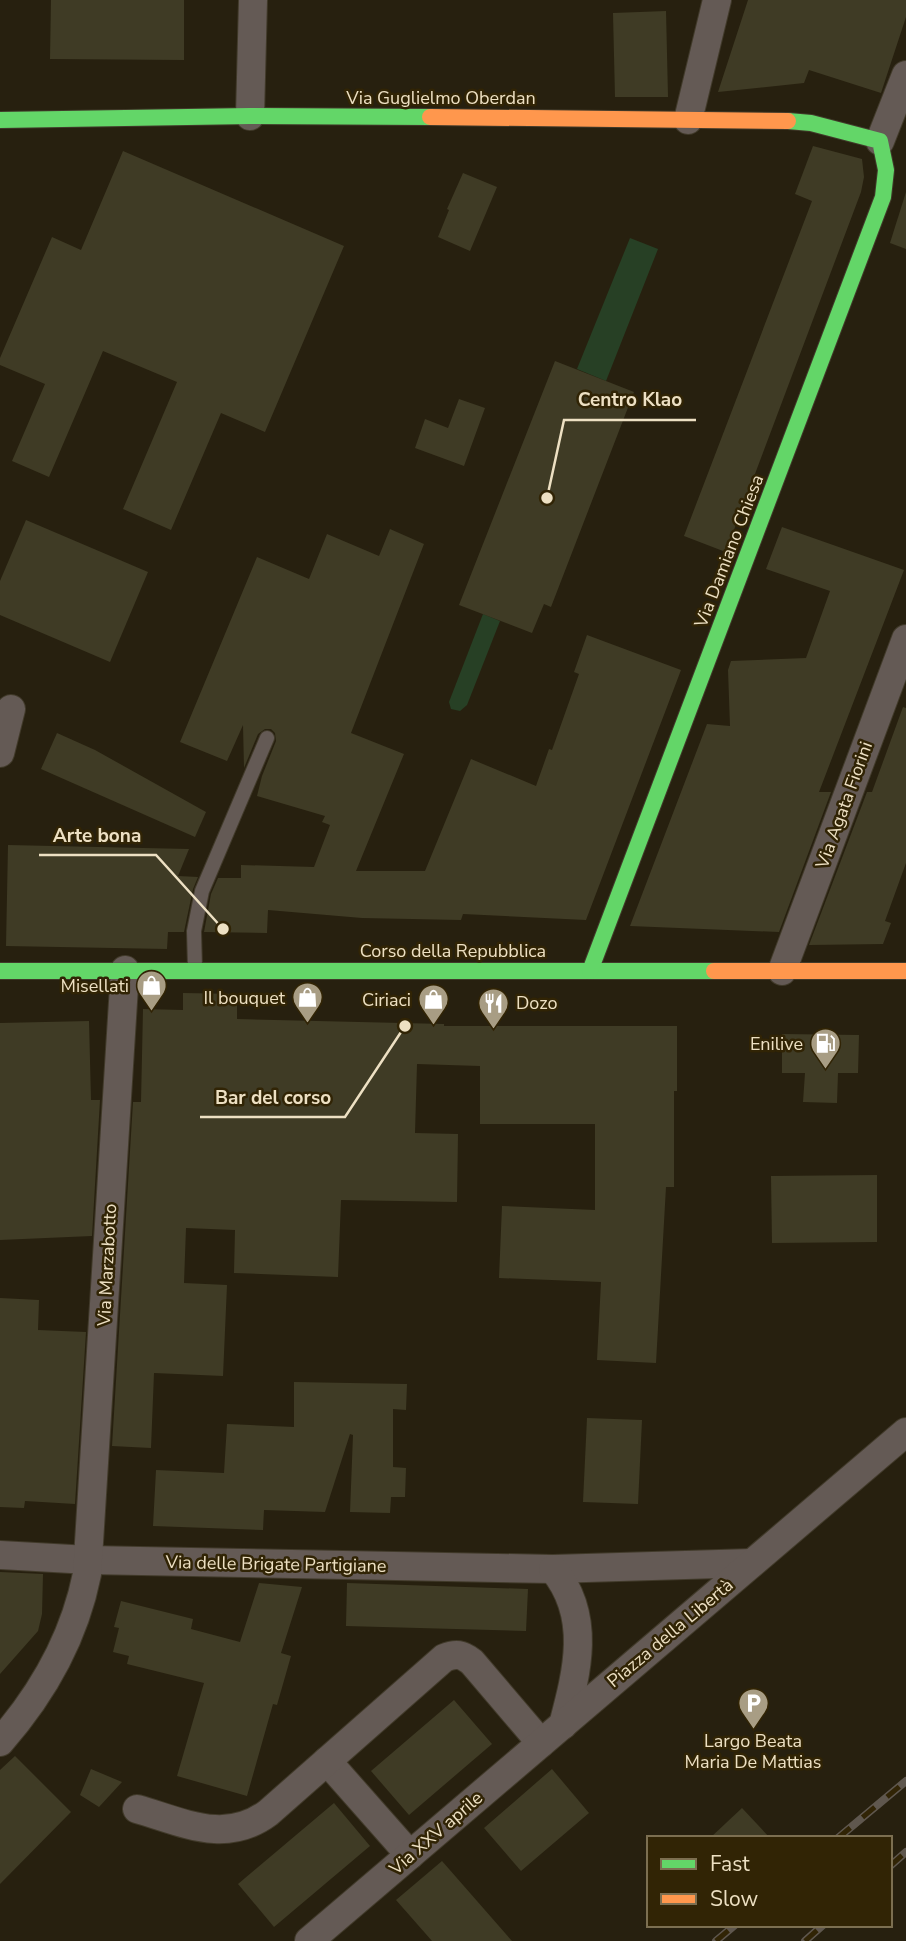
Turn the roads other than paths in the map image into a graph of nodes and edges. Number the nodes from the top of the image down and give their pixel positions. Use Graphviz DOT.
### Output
graph roads {
  1 [pos="253,0"];
  2 [pos="717,0"];
  3 [pos="906,75"];
  4 [pos="250,116"];
  5 [pos="0,120"];
  6 [pos="688,120"];
  7 [pos="880,141"];
  8 [pos="906,639"];
  9 [pos="11,709"];
  10 [pos="267,738"];
  11 [pos="0,753"];
  12 [pos="125,970"];
  13 [pos="195,970"];
  14 [pos="0,971"];
  15 [pos="590,971"];
  16 [pos="782,971"];
  17 [pos="906,971"];
  18 [pos="906,1432"];
  19 [pos="0,1555"];
  20 [pos="89,1560"];
  21 [pos="752,1563"];
  22 [pos="553,1569"];
  23 [pos="563,1725"];
  24 [pos="0,1742"];
  25 [pos="541,1743"];
  26 [pos="327,1761"];
  27 [pos="137,1809"];
  28 [pos="410,1855"];
  29 [pos="309,1941"];
  1 -- 4 [label="street"];
  2 -- 6 [label="street"];
  3 -- 7 [label="street"];
  4 -- 5 [label="street, Via Guglielmo Oberdan"];
  4 -- 6 [label="street, Via Guglielmo Oberdan"];
  6 -- 7 [label="street, Via Guglielmo Oberdan"];
  7 -- 15 [label="street, Via Damiano Chiesa"];
  8 -- 16 [label="street, Via Agata Fiorini"];
  9 -- 11 [label="street"];
  10 -- 13 [label="lane"];
  12 -- 13 [label="street, Corso della Repubblica"];
  12 -- 14 [label="street, Corso della Repubblica"];
  12 -- 20 [label="street, Via Marzabotto"];
  13 -- 15 [label="street, Corso della Repubblica"];
  15 -- 16 [label="street, Corso della Repubblica"];
  16 -- 17 [label="street, Corso della Repubblica"];
  18 -- 21 [label="street"];
  19 -- 20 [label="street, Via delle Brigate Partigiane"];
  20 -- 22 [label="street, Via delle Brigate Partigiane"];
  20 -- 24 [label="street, Via Marzabotto"];
  21 -- 22 [label="street, Piazza della Libertà"];
  21 -- 23 [label="street, Piazza della Libertà"];
  22 -- 23 [label="street"];
  23 -- 25 [label="street, Via XXV aprile"];
  25 -- 26 [label="street"];
  25 -- 28 [label="street, Via XXV aprile"];
  26 -- 27 [label="street"];
  26 -- 28 [label="street"];
  28 -- 29 [label="street, Via XXV aprile"];
}
